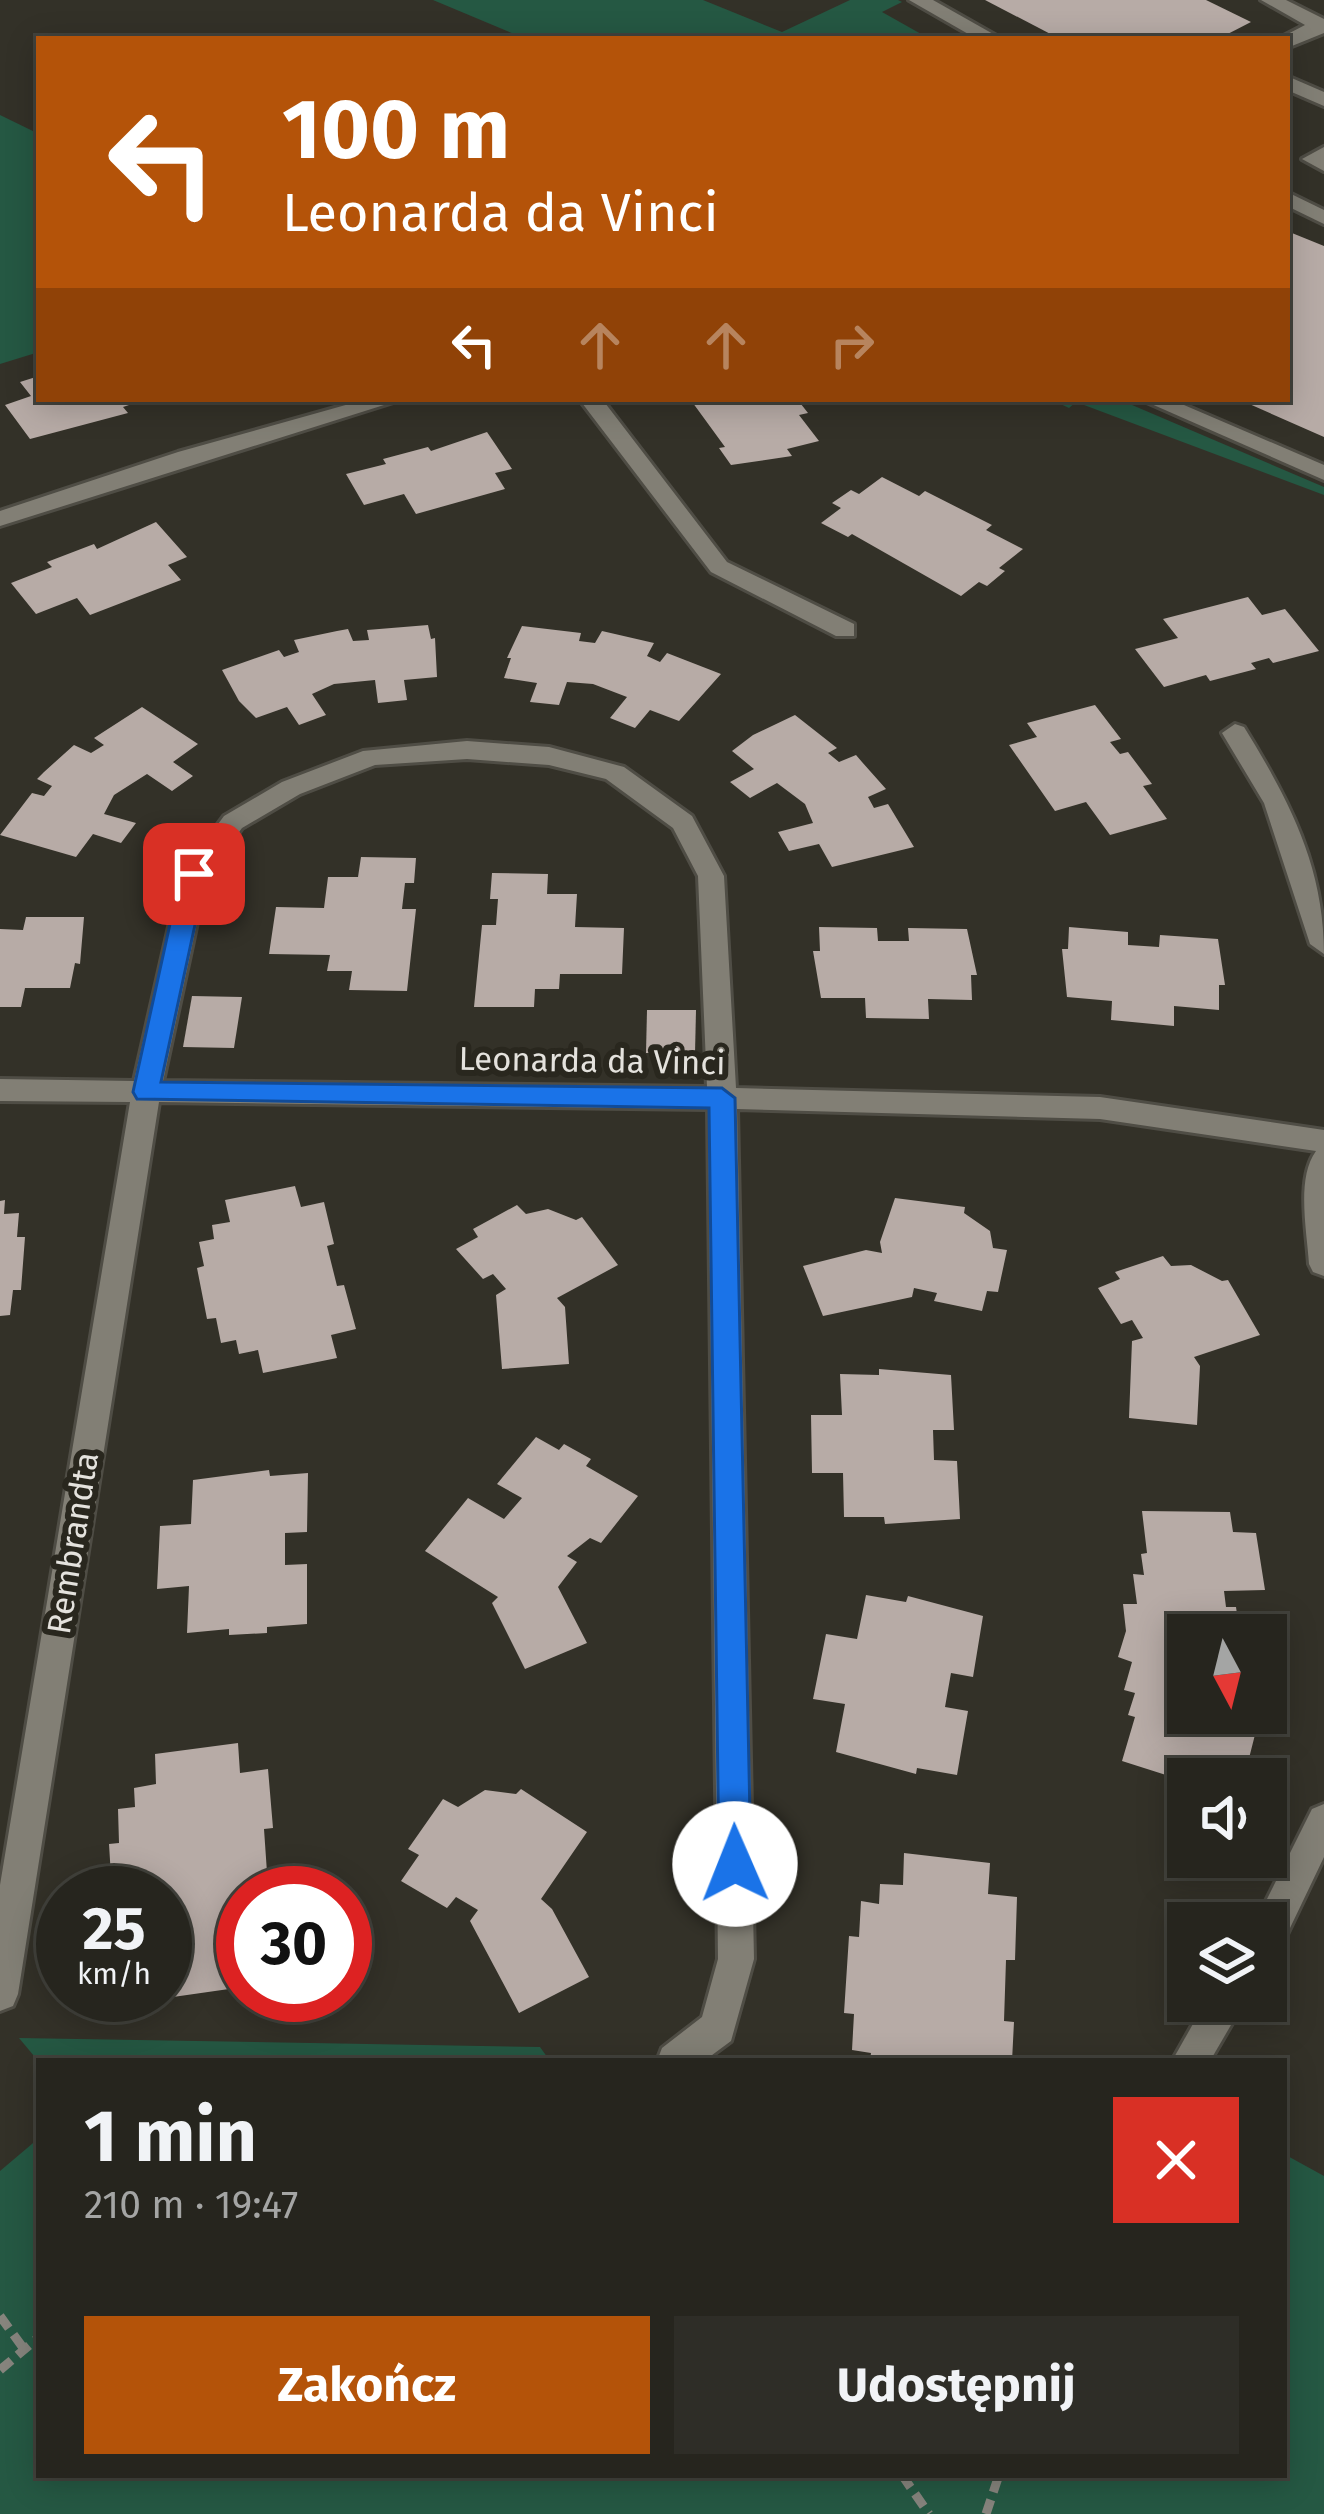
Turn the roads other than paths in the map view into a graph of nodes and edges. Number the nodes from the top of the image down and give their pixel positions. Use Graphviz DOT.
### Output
graph roads {
  1 [pos="919,0"];
  2 [pos="1270,0"];
  3 [pos="1321,26"];
  4 [pos="986,36"];
  5 [pos="1290,41"];
  6 [pos="1290,83"];
  7 [pos="1324,100"];
  8 [pos="1324,153"];
  9 [pos="1324,165"];
  10 [pos="1290,200"];
  11 [pos="1324,218"];
  12 [pos="381,402"];
  13 [pos="592,402"];
  14 [pos="1158,402"];
  15 [pos="1324,472"];
  16 [pos="0,519"];
  17 [pos="845,630"];
  18 [pos="1235,733"];
  19 [pos="1324,944"];
  20 [pos="0,1090"];
  21 [pos="146,1092"];
  22 [pos="722,1098"];
  23 [pos="1324,1141"];
  24 [pos="1324,1159"];
  25 [pos="1324,1264"];
  26 [pos="1324,1820"];
  27 [pos="1284,1902"];
  28 [pos="0,1994"];
  29 [pos="1214,2022"];
  30 [pos="679,2058"];
  31 [pos="1191,2058"];
  1 -- 4 [label="street"];
  2 -- 3 [label="street"];
  3 -- 5 [label="street"];
  6 -- 7 [label="street"];
  8 -- 9 [label="street"];
  10 -- 11 [label="street"];
  12 -- 16 [label="street"];
  13 -- 17 [label="street"];
  14 -- 15 [label="street"];
  18 -- 19 [label="street"];
  20 -- 21 [label="street, Leonarda da Vinci"];
  21 -- 22 [label="street, Leonarda da Vinci"];
  21 -- 22 [label="street, Rembrandta"];
  21 -- 28 [label="street, Rembrandta"];
  22 -- 23 [label="street, Leonarda da Vinci"];
  22 -- 30 [label="street, Rembrandta"];
  24 -- 25 [label="street"];
  26 -- 27 [label="street"];
  29 -- 31 [label="street"];
}
